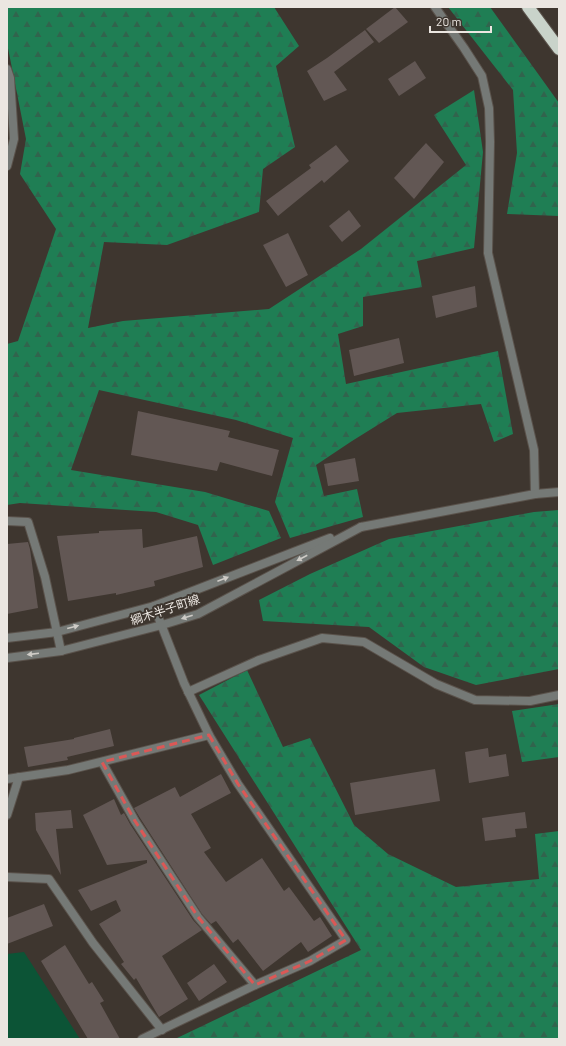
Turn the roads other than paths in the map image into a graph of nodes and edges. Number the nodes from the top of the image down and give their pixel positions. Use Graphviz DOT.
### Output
graph roads {
  1 [pos="435,7"];
  2 [pos="528,7"];
  3 [pos="559,49"];
  4 [pos="7,69"];
  5 [pos="7,166"];
  6 [pos="559,492"];
  7 [pos="535,494"];
  8 [pos="7,521"];
  9 [pos="361,526"];
  10 [pos="154,606"];
  11 [pos="162,625"];
  12 [pos="57,632"];
  13 [pos="7,638"];
  14 [pos="61,651"];
  15 [pos="7,658"];
  16 [pos="188,692"];
  17 [pos="559,695"];
  18 [pos="209,735"];
  19 [pos="102,762"];
  20 [pos="19,777"];
  21 [pos="7,779"];
  22 [pos="7,815"];
  23 [pos="7,877"];
  24 [pos="255,985"];
  25 [pos="162,1030"];
  26 [pos="142,1039"];
  1 -- 7 [label="street"];
  2 -- 3 [label="highway"];
  4 -- 5 [label="street"];
  6 -- 7 [label="street"];
  7 -- 9 [label="street"];
  8 -- 12 [label="street"];
  10 -- 9 [label="street, one-way"];
  9 -- 11 [label="street, 綱木半子町線, one-way"];
  10 -- 11 [label="street"];
  12 -- 10 [label="street, one-way"];
  11 -- 14 [label="street, 綱木半子町線"];
  11 -- 16 [label="street"];
  12 -- 13 [label="street"];
  12 -- 14 [label="street"];
  14 -- 15 [label="street, 綱木半子町線, one-way"];
  16 -- 17 [label="street"];
  16 -- 18 [label="street"];
  18 -- 19 [label="street"];
  18 -- 24 [label="street"];
  19 -- 20 [label="street"];
  19 -- 24 [label="street"];
  20 -- 21 [label="street"];
  20 -- 22 [label="street"];
  23 -- 25 [label="street"];
  24 -- 25 [label="street"];
  25 -- 26 [label="street"];
}
